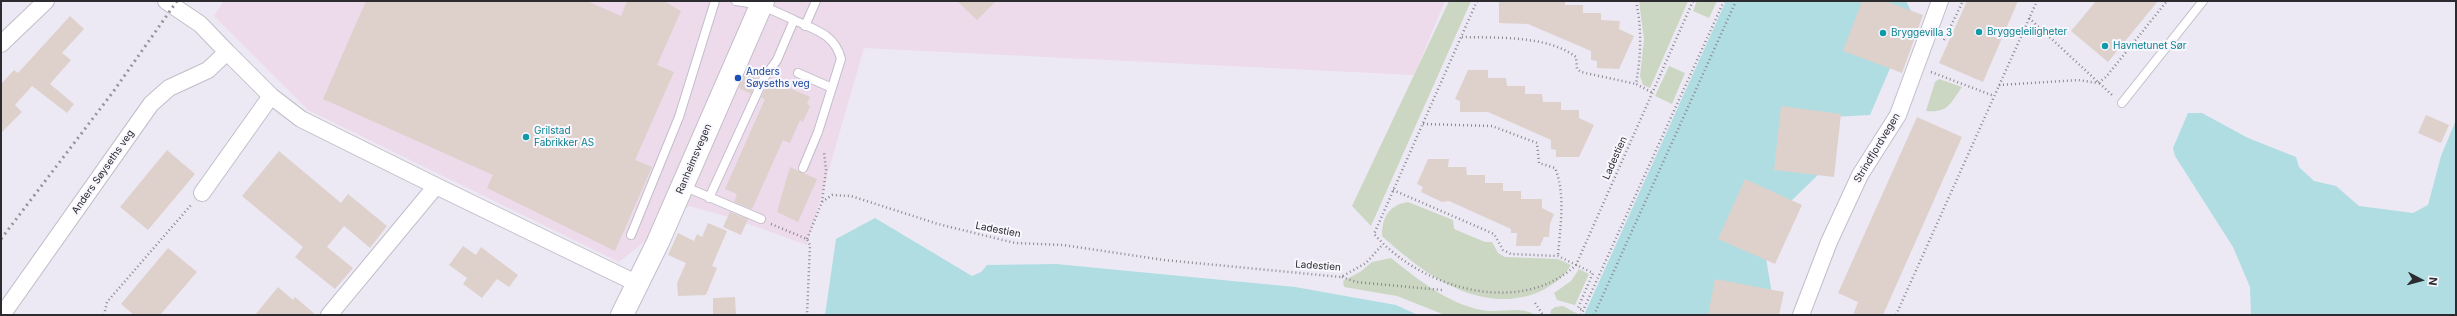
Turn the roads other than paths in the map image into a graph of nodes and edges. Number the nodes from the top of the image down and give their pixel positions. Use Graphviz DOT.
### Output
graph roads {
  1 [pos="46,1"];
  2 [pos="166,1"];
  3 [pos="715,1"];
  4 [pos="736,1"];
  5 [pos="816,1"];
  6 [pos="1940,1"];
  7 [pos="2203,1"];
  8 [pos="762,3"];
  9 [pos="794,20"];
  10 [pos="805,26"];
  11 [pos="1,44"];
  12 [pos="227,52"];
  13 [pos="798,73"];
  14 [pos="832,88"];
  15 [pos="271,96"];
  16 [pos="2122,103"];
  17 [pos="803,168"];
  18 [pos="436,186"];
  19 [pos="683,186"];
  20 [pos="202,193"];
  21 [pos="709,198"];
  22 [pos="761,219"];
  23 [pos="630,235"];
  24 [pos="638,284"];
  25 [pos="2,315"];
  26 [pos="329,315"];
  27 [pos="622,315"];
  28 [pos="1801,315"];
  1 -- 11 [label="street"];
  2 -- 12 [label="street"];
  3 -- 23 [label="lane"];
  4 -- 8 [label="lane"];
  5 -- 10 [label="lane"];
  6 -- 28 [label="street, Strindfjordvegen"];
  7 -- 16 [label="lane"];
  8 -- 9 [label="lane"];
  8 -- 19 [label="street, Ranheimsvegen"];
  9 -- 10 [label="lane"];
  9 -- 21 [label="lane"];
  10 -- 14 [label="lane"];
  12 -- 15 [label="street"];
  12 -- 25 [label="street, Anders Søyseths veg"];
  13 -- 14 [label="lane"];
  14 -- 17 [label="lane"];
  15 -- 18 [label="street"];
  15 -- 20 [label="street"];
  18 -- 24 [label="street"];
  18 -- 26 [label="street"];
  19 -- 21 [label="lane"];
  19 -- 24 [label="street, Ranheimsvegen"];
  21 -- 22 [label="lane"];
  24 -- 27 [label="street, Ranheimsvegen"];
}
